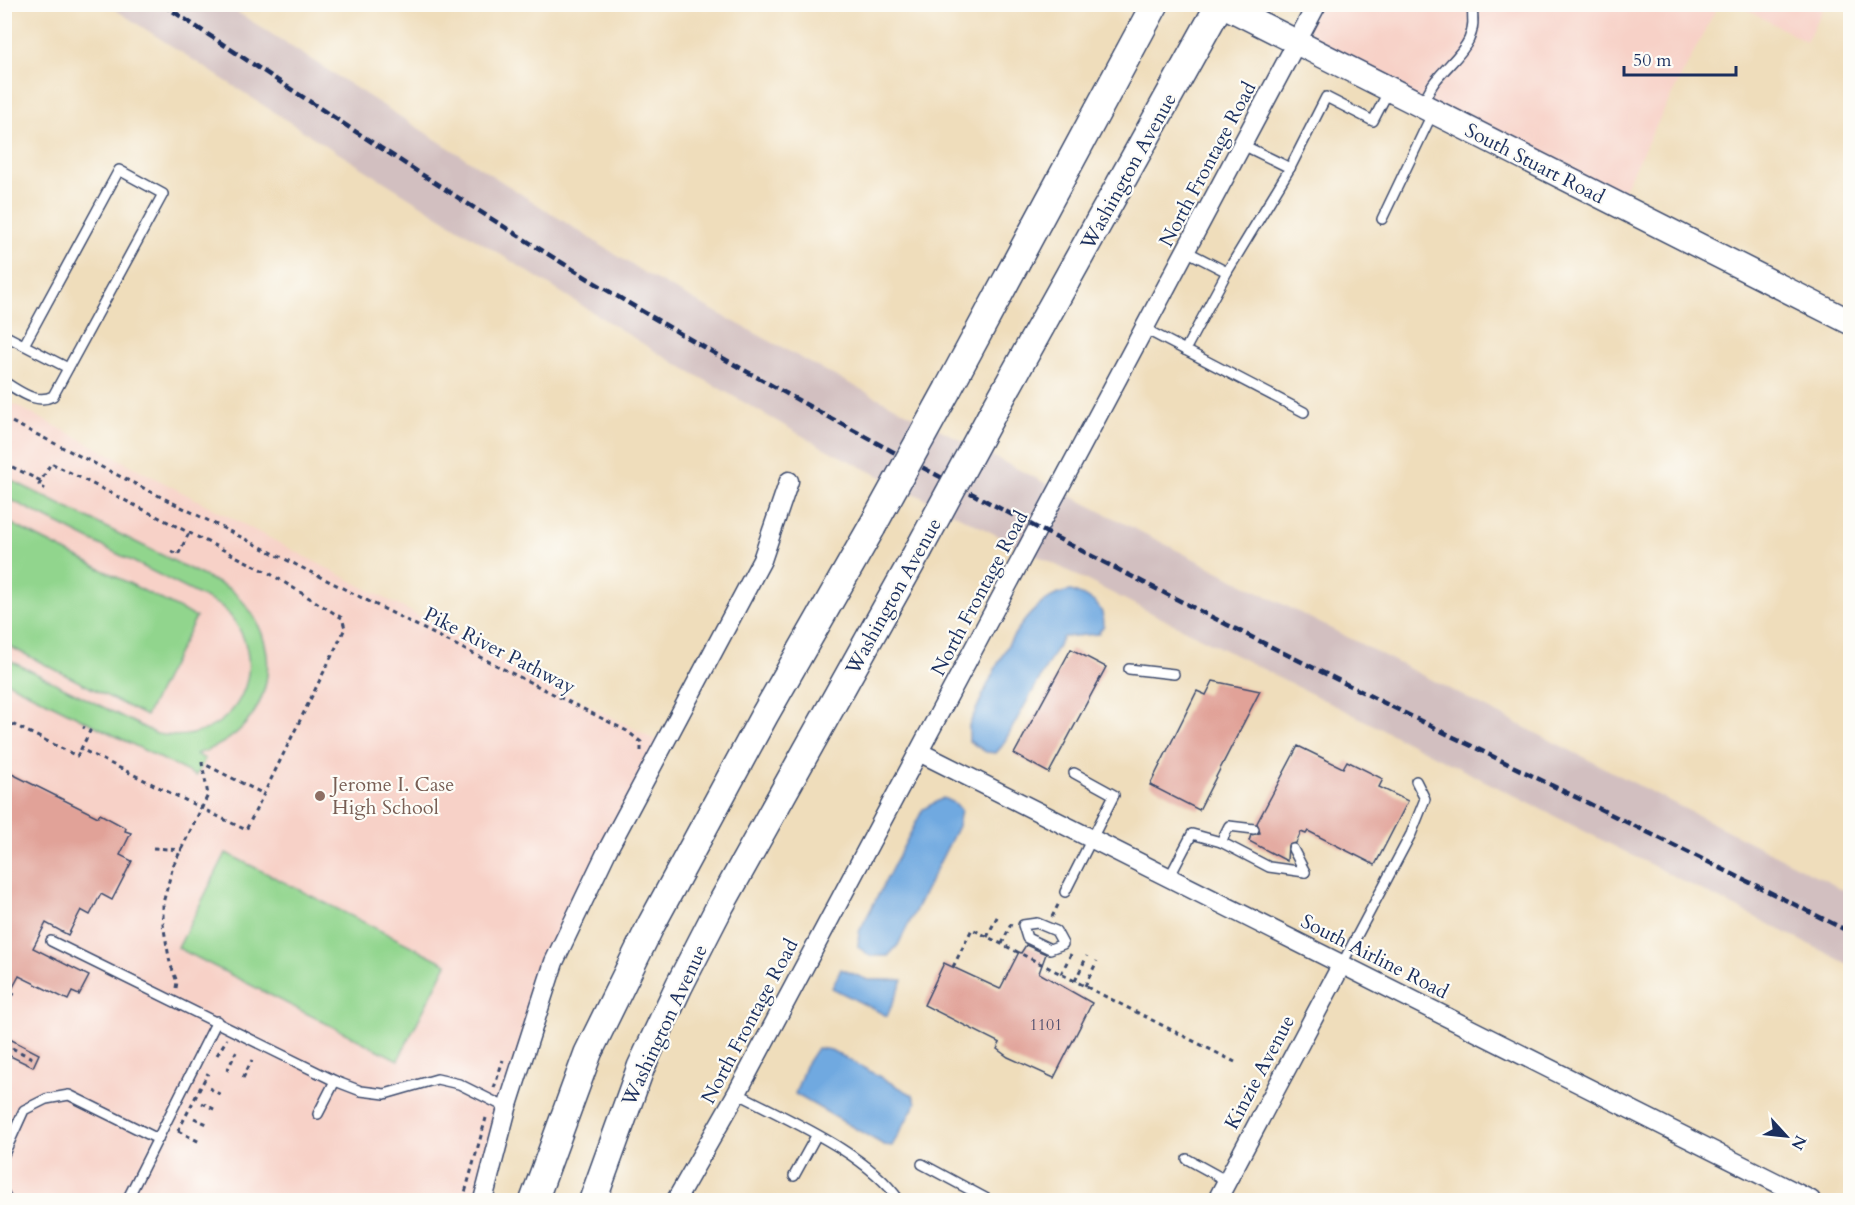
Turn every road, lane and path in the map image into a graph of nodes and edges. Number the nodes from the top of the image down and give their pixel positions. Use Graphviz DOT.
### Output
graph roads {
  1 [pos="1220,4"];
  2 [pos="1317,4"];
  3 [pos="1471,4"];
  4 [pos="1152,10"];
  5 [pos="1297,43"];
  6 [pos="1389,90"];
  7 [pos="1427,109"];
  8 [pos="1243,145"];
  9 [pos="1290,168"];
  10 [pos="1382,219"];
  11 [pos="1186,251"];
  12 [pos="1227,272"];
  13 [pos="1851,322"];
  14 [pos="1145,329"];
  15 [pos="4,334"];
  16 [pos="24,345"];
  17 [pos="1185,350"];
  18 [pos="68,368"];
  19 [pos="4,382"];
  20 [pos="1304,412"];
  21 [pos="4,418"];
  22 [pos="4,463"];
  23 [pos="41,481"];
  24 [pos="789,481"];
  25 [pos="45,489"];
  26 [pos="189,532"];
  27 [pos="171,551"];
  28 [pos="1129,669"];
  29 [pos="1174,674"];
  30 [pos="7,720"];
  31 [pos="83,727"];
  32 [pos="81,749"];
  33 [pos="919,752"];
  34 [pos="642,758"];
  35 [pos="1074,773"];
  36 [pos="1416,781"];
  37 [pos="264,794"];
  38 [pos="201,810"];
  39 [pos="1254,829"];
  40 [pos="1092,839"];
  41 [pos="1221,842"];
  42 [pos="153,848"];
  43 [pos="1293,849"];
  44 [pos="182,850"];
  45 [pos="1169,878"];
  46 [pos="1065,892"];
  47 [pos="999,913"];
  48 [pos="1013,920"];
  49 [pos="1047,927"];
  50 [pos="987,937"];
  51 [pos="51,941"];
  52 [pos="1002,944"];
  53 [pos="1073,949"];
  54 [pos="1087,956"];
  55 [pos="1097,961"];
  56 [pos="1342,964"];
  57 [pos="953,968"];
  58 [pos="1061,974"];
  59 [pos="1075,981"];
  60 [pos="1085,986"];
  61 [pos="176,988"];
  62 [pos="14,993"];
  63 [pos="7,1003"];
  64 [pos="4,1012"];
  65 [pos="217,1021"];
  66 [pos="227,1038"];
  67 [pos="4,1044"];
  68 [pos="236,1052"];
  69 [pos="217,1055"];
  70 [pos="505,1057"];
  71 [pos="36,1060"];
  72 [pos="252,1060"];
  73 [pos="1235,1062"];
  74 [pos="227,1071"];
  75 [pos="208,1073"];
  76 [pos="243,1078"];
  77 [pos="334,1081"];
  78 [pos="208,1088"];
  79 [pos="494,1089"];
  80 [pos="737,1093"];
  81 [pos="223,1096"];
  82 [pos="202,1103"];
  83 [pos="507,1108"];
  84 [pos="216,1110"];
  85 [pos="487,1112"];
  86 [pos="318,1114"];
  87 [pos="194,1118"];
  88 [pos="208,1125"];
  89 [pos="174,1128"];
  90 [pos="178,1131"];
  91 [pos="816,1136"];
  92 [pos="158,1139"];
  93 [pos="200,1142"];
  94 [pos="4,1154"];
  95 [pos="1187,1159"];
  96 [pos="922,1164"];
  97 [pos="794,1176"];
  98 [pos="1227,1180"];
  99 [pos="4,1193"];
  100 [pos="7,1200"];
  101 [pos="127,1200"];
  102 [pos="463,1200"];
  103 [pos="483,1200"];
  104 [pos="534,1200"];
  105 [pos="593,1200"];
  106 [pos="676,1200"];
  107 [pos="898,1200"];
  108 [pos="989,1200"];
  109 [pos="1217,1200"];
  110 [pos="1811,1200"];
  1 -- 5 [label="street, South Stuart Road"];
  1 -- 105 [label="main road, Washington Avenue, bridge"];
  2 -- 5 [label="street, North Frontage Road"];
  3 -- 7 [label="lane"];
  4 -- 104 [label="main road, bridge"];
  5 -- 6 [label="street, South Stuart Road"];
  5 -- 8 [label="street, North Frontage Road"];
  6 -- 7 [label="street, South Stuart Road"];
  6 -- 9 [label="lane"];
  7 -- 10 [label="lane"];
  7 -- 13 [label="street, South Stuart Road"];
  8 -- 9 [label="lane"];
  8 -- 11 [label="street, North Frontage Road"];
  9 -- 12 [label="lane"];
  11 -- 12 [label="lane"];
  11 -- 14 [label="street, North Frontage Road"];
  12 -- 17 [label="lane"];
  14 -- 17 [label="lane"];
  14 -- 33 [label="street, North Frontage Road"];
  15 -- 16 [label="lane"];
  16 -- 18 [label="lane"];
  16 -- 18 [label="lane"];
  17 -- 20 [label="lane"];
  18 -- 19 [label="lane"];
  21 -- 34 [label="path, Pike River Pathway"];
  22 -- 23 [label="path"];
  23 -- 25 [label="path"];
  23 -- 26 [label="path"];
  24 -- 83 [label="street"];
  26 -- 27 [label="path"];
  26 -- 37 [label="path"];
  28 -- 29 [label="lane"];
  30 -- 32 [label="path"];
  31 -- 32 [label="path"];
  32 -- 38 [label="path"];
  33 -- 40 [label="street, South Airline Road"];
  33 -- 80 [label="street, North Frontage Road"];
  35 -- 40 [label="lane"];
  36 -- 56 [label="lane"];
  37 -- 38 [label="path"];
  37 -- 38 [label="path"];
  38 -- 44 [label="path"];
  39 -- 41 [label="lane"];
  40 -- 45 [label="street, South Airline Road"];
  40 -- 46 [label="lane"];
  41 -- 43 [label="lane"];
  41 -- 45 [label="lane"];
  42 -- 44 [label="path"];
  44 -- 61 [label="path"];
  45 -- 56 [label="street, South Airline Road"];
  46 -- 49 [label="path"];
  47 -- 50 [label="path"];
  48 -- 52 [label="path"];
  50 -- 52 [label="path"];
  50 -- 57 [label="path"];
  51 -- 65 [label="lane"];
  52 -- 58 [label="path"];
  53 -- 58 [label="path"];
  54 -- 59 [label="path"];
  55 -- 60 [label="path"];
  56 -- 98 [label="street, Kinzie Avenue"];
  56 -- 110 [label="street, South Airline Road"];
  58 -- 59 [label="path"];
  59 -- 60 [label="path"];
  60 -- 73 [label="path"];
  62 -- 63 [label="path"];
  63 -- 64 [label="path"];
  65 -- 77 [label="lane"];
  65 -- 92 [label="lane"];
  66 -- 69 [label="path"];
  67 -- 71 [label="path"];
  68 -- 74 [label="path"];
  70 -- 79 [label="path"];
  72 -- 76 [label="path"];
  75 -- 90 [label="path"];
  77 -- 83 [label="lane"];
  77 -- 86 [label="lane"];
  78 -- 81 [label="path"];
  80 -- 91 [label="lane"];
  80 -- 106 [label="street, North Frontage Road"];
  82 -- 84 [label="path"];
  83 -- 103 [label="street"];
  85 -- 102 [label="path"];
  87 -- 88 [label="path"];
  89 -- 90 [label="path"];
  90 -- 93 [label="path"];
  91 -- 97 [label="lane"];
  91 -- 107 [label="lane"];
  92 -- 94 [label="lane"];
  92 -- 101 [label="lane"];
  95 -- 98 [label="lane"];
  96 -- 108 [label="lane"];
  98 -- 109 [label="street, Kinzie Avenue"];
  99 -- 100 [label="lane"];
}
